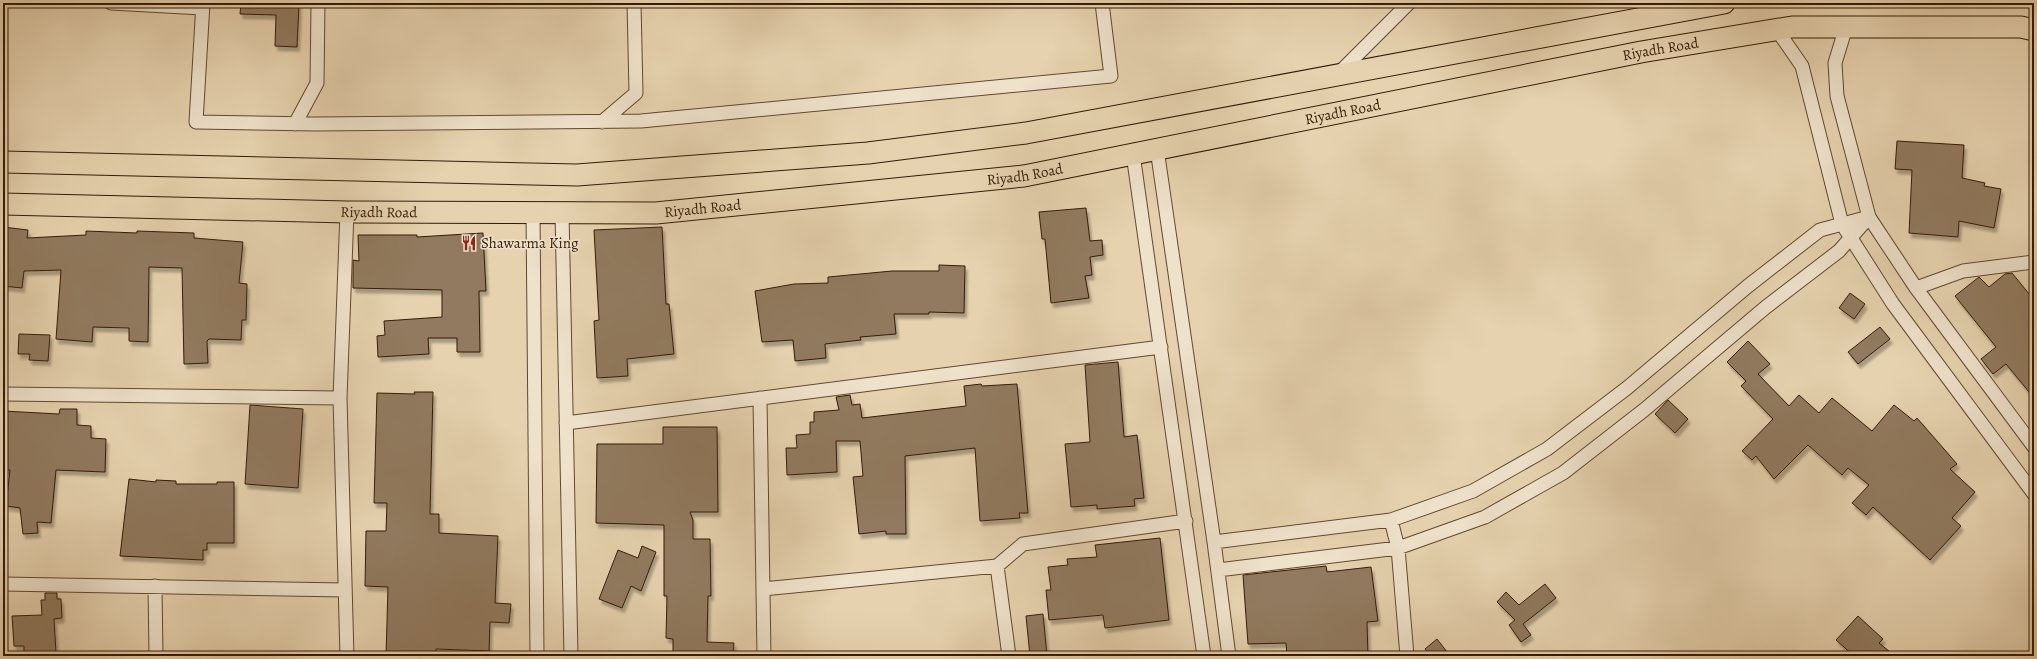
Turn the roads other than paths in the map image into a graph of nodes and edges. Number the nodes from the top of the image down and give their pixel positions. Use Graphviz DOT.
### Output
graph roads {
  1 [pos="111,3"];
  2 [pos="318,3"];
  3 [pos="634,3"];
  4 [pos="1102,3"];
  5 [pos="1409,3"];
  6 [pos="1724,3"];
  7 [pos="203,5"];
  8 [pos="1846,27"];
  9 [pos="1777,30"];
  10 [pos="2034,30"];
  11 [pos="1336,75"];
  12 [pos="304,107"];
  13 [pos="602,122"];
  14 [pos="295,124"];
  15 [pos="316,124"];
  16 [pos="1157,149"];
  17 [pos="1133,154"];
  18 [pos="3,162"];
  19 [pos="3,204"];
  20 [pos="347,212"];
  21 [pos="533,212"];
  22 [pos="562,212"];
  23 [pos="1869,217"];
  24 [pos="1842,224"];
  25 [pos="1850,238"];
  26 [pos="2032,265"];
  27 [pos="1916,288"];
  28 [pos="1161,347"];
  29 [pos="3,394"];
  30 [pos="340,398"];
  31 [pos="760,398"];
  32 [pos="566,423"];
  33 [pos="2034,447"];
  34 [pos="2034,494"];
  35 [pos="1391,520"];
  36 [pos="1186,521"];
  37 [pos="1214,542"];
  38 [pos="1398,548"];
  39 [pos="997,566"];
  40 [pos="1218,570"];
  41 [pos="3,584"];
  42 [pos="155,586"];
  43 [pos="763,589"];
  44 [pos="345,590"];
  45 [pos="156,656"];
  46 [pos="347,656"];
  47 [pos="537,656"];
  48 [pos="571,656"];
  49 [pos="764,656"];
  50 [pos="1010,656"];
  51 [pos="1204,656"];
  52 [pos="1229,656"];
  53 [pos="1407,656"];
  1 -- 7 [label="street"];
  2 -- 12 [label="street"];
  3 -- 13 [label="street"];
  4 -- 13 [label="street"];
  5 -- 11 [label="street"];
  6 -- 11 [label="main road"];
  7 -- 14 [label="street"];
  8 -- 9 [label="main road, Riyadh Road"];
  8 -- 10 [label="main road, Riyadh Road"];
  8 -- 23 [label="street"];
  9 -- 16 [label="main road, Riyadh Road"];
  9 -- 24 [label="street"];
  11 -- 18 [label="main road"];
  12 -- 14 [label="street"];
  12 -- 15 [label="street"];
  13 -- 15 [label="street"];
  14 -- 15 [label="street"];
  16 -- 17 [label="main road, Riyadh Road"];
  16 -- 37 [label="street"];
  17 -- 22 [label="main road, Riyadh Road"];
  17 -- 28 [label="street"];
  19 -- 20 [label="main road, Riyadh Road"];
  20 -- 21 [label="main road, Riyadh Road"];
  20 -- 30 [label="street"];
  21 -- 22 [label="main road, Riyadh Road"];
  21 -- 47 [label="street"];
  22 -- 32 [label="street"];
  23 -- 24 [label="street"];
  23 -- 25 [label="street"];
  23 -- 27 [label="street"];
  24 -- 25 [label="street"];
  24 -- 35 [label="street"];
  25 -- 34 [label="street"];
  25 -- 38 [label="street"];
  26 -- 27 [label="street"];
  27 -- 33 [label="street"];
  28 -- 31 [label="street"];
  28 -- 36 [label="street"];
  29 -- 30 [label="street"];
  30 -- 44 [label="street"];
  31 -- 32 [label="street"];
  31 -- 43 [label="street"];
  32 -- 48 [label="street"];
  35 -- 37 [label="street"];
  35 -- 38 [label="street"];
  36 -- 39 [label="street"];
  36 -- 51 [label="street"];
  37 -- 40 [label="street"];
  38 -- 40 [label="street"];
  38 -- 53 [label="street"];
  39 -- 43 [label="street"];
  39 -- 50 [label="street"];
  40 -- 52 [label="street"];
  41 -- 42 [label="street"];
  42 -- 44 [label="street"];
  42 -- 45 [label="street"];
  43 -- 49 [label="street"];
  44 -- 46 [label="street"];
}
